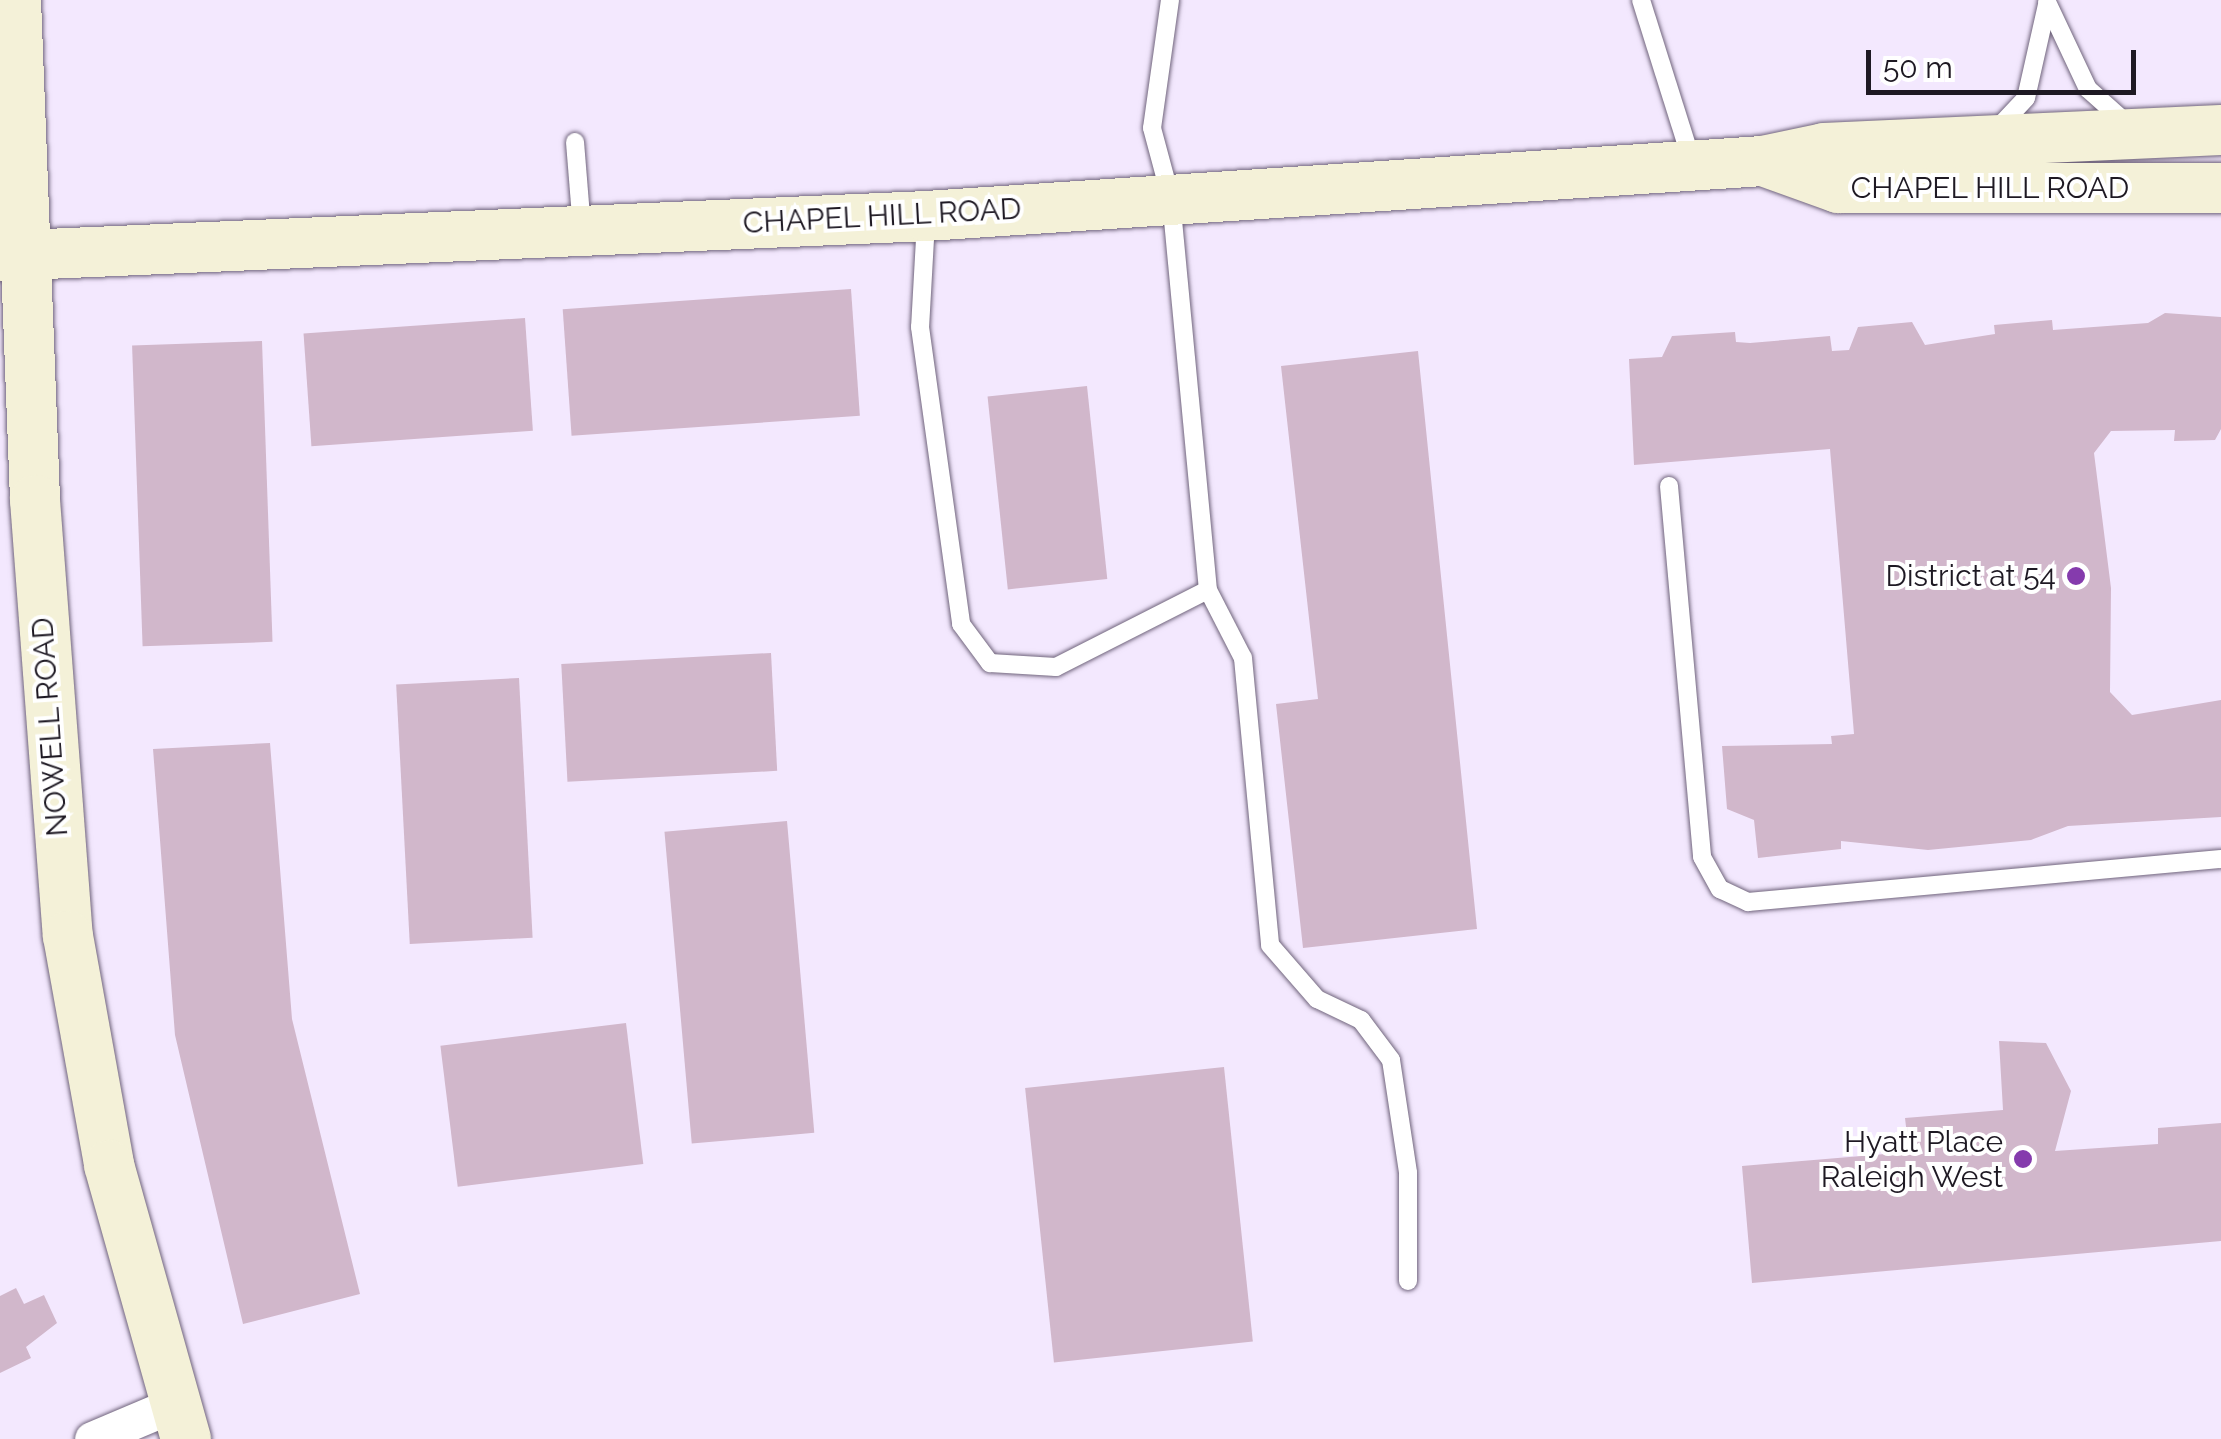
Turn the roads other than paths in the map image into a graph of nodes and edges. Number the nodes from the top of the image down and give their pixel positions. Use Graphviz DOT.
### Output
graph roads {
  1 [pos="16,0"];
  2 [pos="1170,0"];
  3 [pos="1641,0"];
  4 [pos="2047,1"];
  5 [pos="2221,130"];
  6 [pos="2143,132"];
  7 [pos="1984,138"];
  8 [pos="575,142"];
  9 [pos="1763,160"];
  10 [pos="1692,163"];
  11 [pos="2221,188"];
  12 [pos="1170,199"];
  13 [pos="926,216"];
  14 [pos="582,230"];
  15 [pos="14,255"];
  16 [pos="1669,486"];
  17 [pos="1208,590"];
  18 [pos="2221,860"];
  19 [pos="1408,1281"];
  20 [pos="180,1421"];
  21 [pos="92,1439"];
  1 -- 15 [label="main road, NOWELL ROAD"];
  2 -- 12 [label="lane"];
  3 -- 10 [label="lane"];
  4 -- 6 [label="lane"];
  4 -- 7 [label="lane"];
  5 -- 6 [label="main road, CHAPEL HILL ROAD"];
  6 -- 7 [label="main road, CHAPEL HILL ROAD"];
  7 -- 9 [label="main road, CHAPEL HILL ROAD"];
  8 -- 14 [label="lane"];
  9 -- 10 [label="main road, CHAPEL HILL ROAD"];
  9 -- 11 [label="main road, CHAPEL HILL ROAD"];
  10 -- 12 [label="main road, CHAPEL HILL ROAD"];
  12 -- 13 [label="main road, CHAPEL HILL ROAD"];
  12 -- 17 [label="lane"];
  13 -- 14 [label="main road, CHAPEL HILL ROAD"];
  13 -- 17 [label="lane"];
  14 -- 15 [label="main road, CHAPEL HILL ROAD"];
  15 -- 20 [label="main road, NOWELL ROAD"];
  16 -- 18 [label="lane"];
  17 -- 19 [label="lane"];
  20 -- 21 [label="street"];
}
